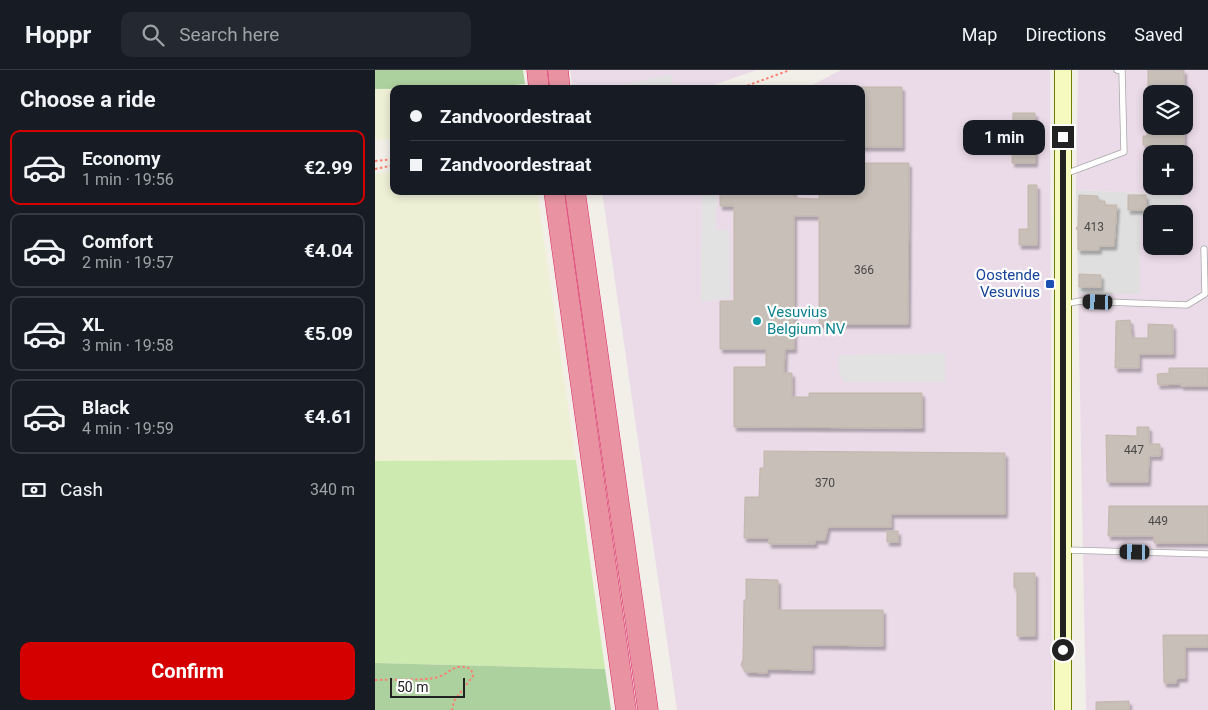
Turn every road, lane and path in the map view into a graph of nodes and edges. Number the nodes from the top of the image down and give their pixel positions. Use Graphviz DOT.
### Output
graph roads {
  1 [pos="537,70"];
  2 [pos="558,70"];
  3 [pos="790,70"];
  4 [pos="1063,70"];
  5 [pos="1117,70"];
  6 [pos="539,85"];
  7 [pos="560,85"];
  8 [pos="749,85"];
  9 [pos="390,159"];
  10 [pos="375,161"];
  11 [pos="390,166"];
  12 [pos="375,169"];
  13 [pos="1063,175"];
  14 [pos="555,195"];
  15 [pos="576,195"];
  16 [pos="1204,249"];
  17 [pos="1063,304"];
  18 [pos="1063,550"];
  19 [pos="1208,554"];
  20 [pos="375,680"];
  21 [pos="452,710"];
  22 [pos="626,710"];
  23 [pos="648,710"];
  24 [pos="1063,710"];
  1 -- 6 [label="highway"];
  2 -- 7 [label="highway"];
  3 -- 8 [label="path"];
  4 -- 13 [label="main road"];
  5 -- 13 [label="lane"];
  9 -- 10 [label="path"];
  11 -- 12 [label="path"];
  13 -- 17 [label="main road"];
  14 -- 22 [label="highway"];
  15 -- 23 [label="highway"];
  16 -- 17 [label="lane"];
  17 -- 18 [label="main road"];
  18 -- 19 [label="lane"];
  18 -- 24 [label="main road"];
  20 -- 21 [label="path"];
}
